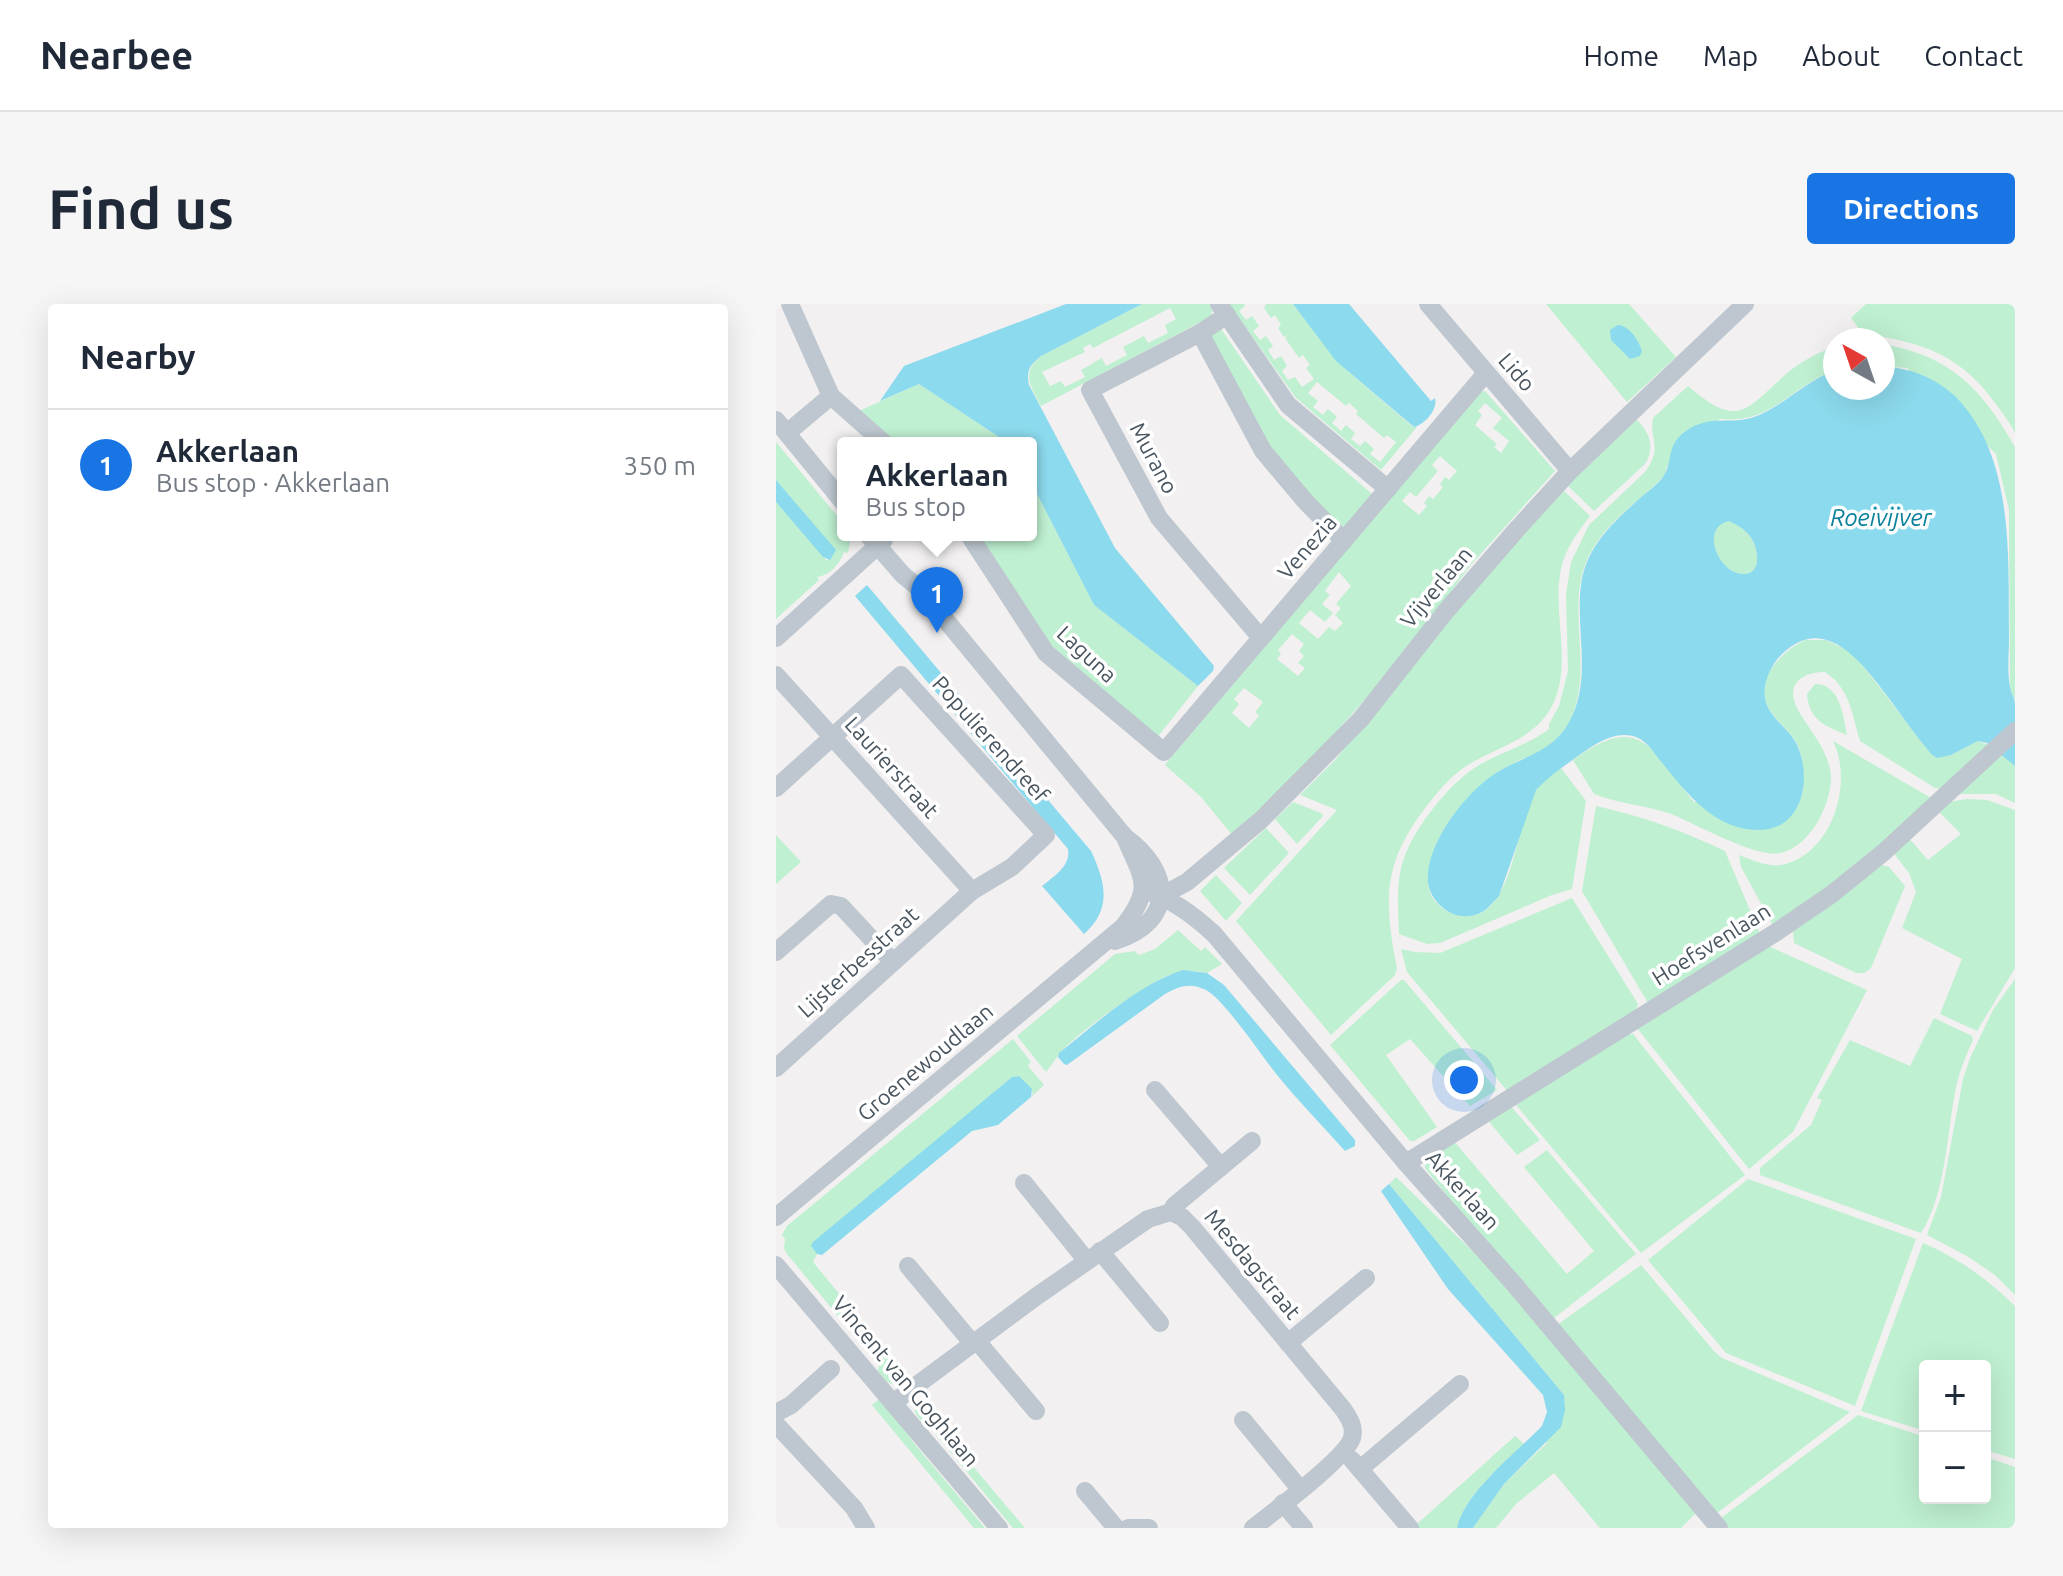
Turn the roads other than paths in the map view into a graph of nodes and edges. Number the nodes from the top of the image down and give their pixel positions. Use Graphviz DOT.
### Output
graph roads {
  1 [pos="790,304"];
  2 [pos="1428,304"];
  3 [pos="1745,304"];
  4 [pos="1223,310"];
  5 [pos="1200,333"];
  6 [pos="1486,373"];
  7 [pos="831,396"];
  8 [pos="781,427"];
  9 [pos="877,437"];
  10 [pos="1570,471"];
  11 [pos="1388,489"];
  12 [pos="837,492"];
  13 [pos="876,541"];
  14 [pos="881,541"];
  15 [pos="973,541"];
  16 [pos="1344,541"];
  17 [pos="776,638"];
  18 [pos="1261,638"];
  19 [pos="776,675"];
  20 [pos="2015,731"];
  21 [pos="832,736"];
  22 [pos="1164,752"];
  23 [pos="776,788"];
  24 [pos="1125,837"];
  25 [pos="1143,890"];
  26 [pos="972,891"];
  27 [pos="1161,896"];
  28 [pos="1105,945"];
  29 [pos="776,952"];
  30 [pos="893,962"];
  31 [pos="779,1059"];
  32 [pos="1155,1090"];
  33 [pos="1252,1141"];
  34 [pos="1406,1163"];
  35 [pos="1221,1167"];
  36 [pos="1024,1183"];
  37 [pos="1171,1212"];
  38 [pos="776,1217"];
  39 [pos="1094,1256"];
  40 [pos="776,1265"];
  41 [pos="908,1266"];
  42 [pos="1366,1278"];
  43 [pos="1160,1323"];
  44 [pos="975,1343"];
  45 [pos="1288,1343"];
  46 [pos="831,1369"];
  47 [pos="1460,1384"];
  48 [pos="894,1402"];
  49 [pos="1036,1411"];
  50 [pos="776,1413"];
  51 [pos="1243,1420"];
  52 [pos="776,1424"];
  53 [pos="1343,1451"];
  54 [pos="1360,1469"];
  55 [pos="1300,1489"];
  56 [pos="1085,1491"];
  57 [pos="1283,1503"];
  58 [pos="864,1527"];
  59 [pos="999,1528"];
  60 [pos="1116,1528"];
  61 [pos="1128,1528"];
  62 [pos="1149,1528"];
  63 [pos="1253,1528"];
  64 [pos="1304,1528"];
  65 [pos="1410,1528"];
  66 [pos="1719,1528"];
  1 -- 7 [label="street"];
  2 -- 6 [label="street, Lido"];
  3 -- 10 [label="street, Vijverlaan"];
  4 -- 5 [label="street, Murano"];
  4 -- 11 [label="street, Murano"];
  5 -- 16 [label="street"];
  5 -- 18 [label="street, Murano"];
  6 -- 10 [label="street, Lido"];
  6 -- 11 [label="street, Venezia"];
  7 -- 8 [label="street"];
  7 -- 9 [label="street"];
  8 -- 12 [label="street"];
  10 -- 27 [label="street, Vijverlaan"];
  11 -- 16 [label="street, Venezia"];
  13 -- 17 [label="street"];
  14 -- 24 [label="street"];
  15 -- 22 [label="street, Laguna"];
  16 -- 18 [label="street, Venezia"];
  18 -- 22 [label="street, Venezia"];
  19 -- 21 [label="street, Laurierstraat"];
  20 -- 34 [label="street, Hoefsvenlaan"];
  21 -- 23 [label="street"];
  21 -- 26 [label="street, Laurierstraat"];
  21 -- 26 [label="street, Populierendreef"];
  24 -- 25 [label="street"];
  24 -- 27 [label="street"];
  25 -- 27 [label="street, Akkerlaan"];
  25 -- 28 [label="street, Groenewoudlaan"];
  26 -- 30 [label="street, Lijsterbesstraat"];
  27 -- 28 [label="street, Groenewoudlaan"];
  27 -- 34 [label="street, Akkerlaan"];
  28 -- 38 [label="street, Groenewoudlaan"];
  29 -- 30 [label="street"];
  30 -- 31 [label="street, Lijsterbesstraat"];
  32 -- 35 [label="street"];
  33 -- 35 [label="street"];
  34 -- 66 [label="street, Akkerlaan"];
  35 -- 37 [label="street"];
  36 -- 39 [label="street"];
  37 -- 39 [label="street, Mesdagstraat"];
  37 -- 45 [label="street, Mesdagstraat"];
  39 -- 43 [label="street"];
  39 -- 44 [label="street, Mesdagstraat"];
  40 -- 48 [label="street, Vincent van Goghlaan"];
  41 -- 44 [label="street"];
  42 -- 45 [label="street"];
  44 -- 48 [label="street, Mesdagstraat"];
  44 -- 49 [label="street"];
  45 -- 53 [label="street, Mesdagstraat"];
  46 -- 50 [label="street"];
  47 -- 54 [label="street"];
  48 -- 59 [label="street, Vincent van Goghlaan"];
  51 -- 55 [label="street"];
  52 -- 58 [label="street"];
  53 -- 54 [label="street"];
  53 -- 55 [label="street"];
  54 -- 65 [label="street"];
  55 -- 57 [label="street"];
  56 -- 60 [label="street"];
  57 -- 63 [label="street"];
  57 -- 64 [label="street"];
  61 -- 62 [label="street"];
}
